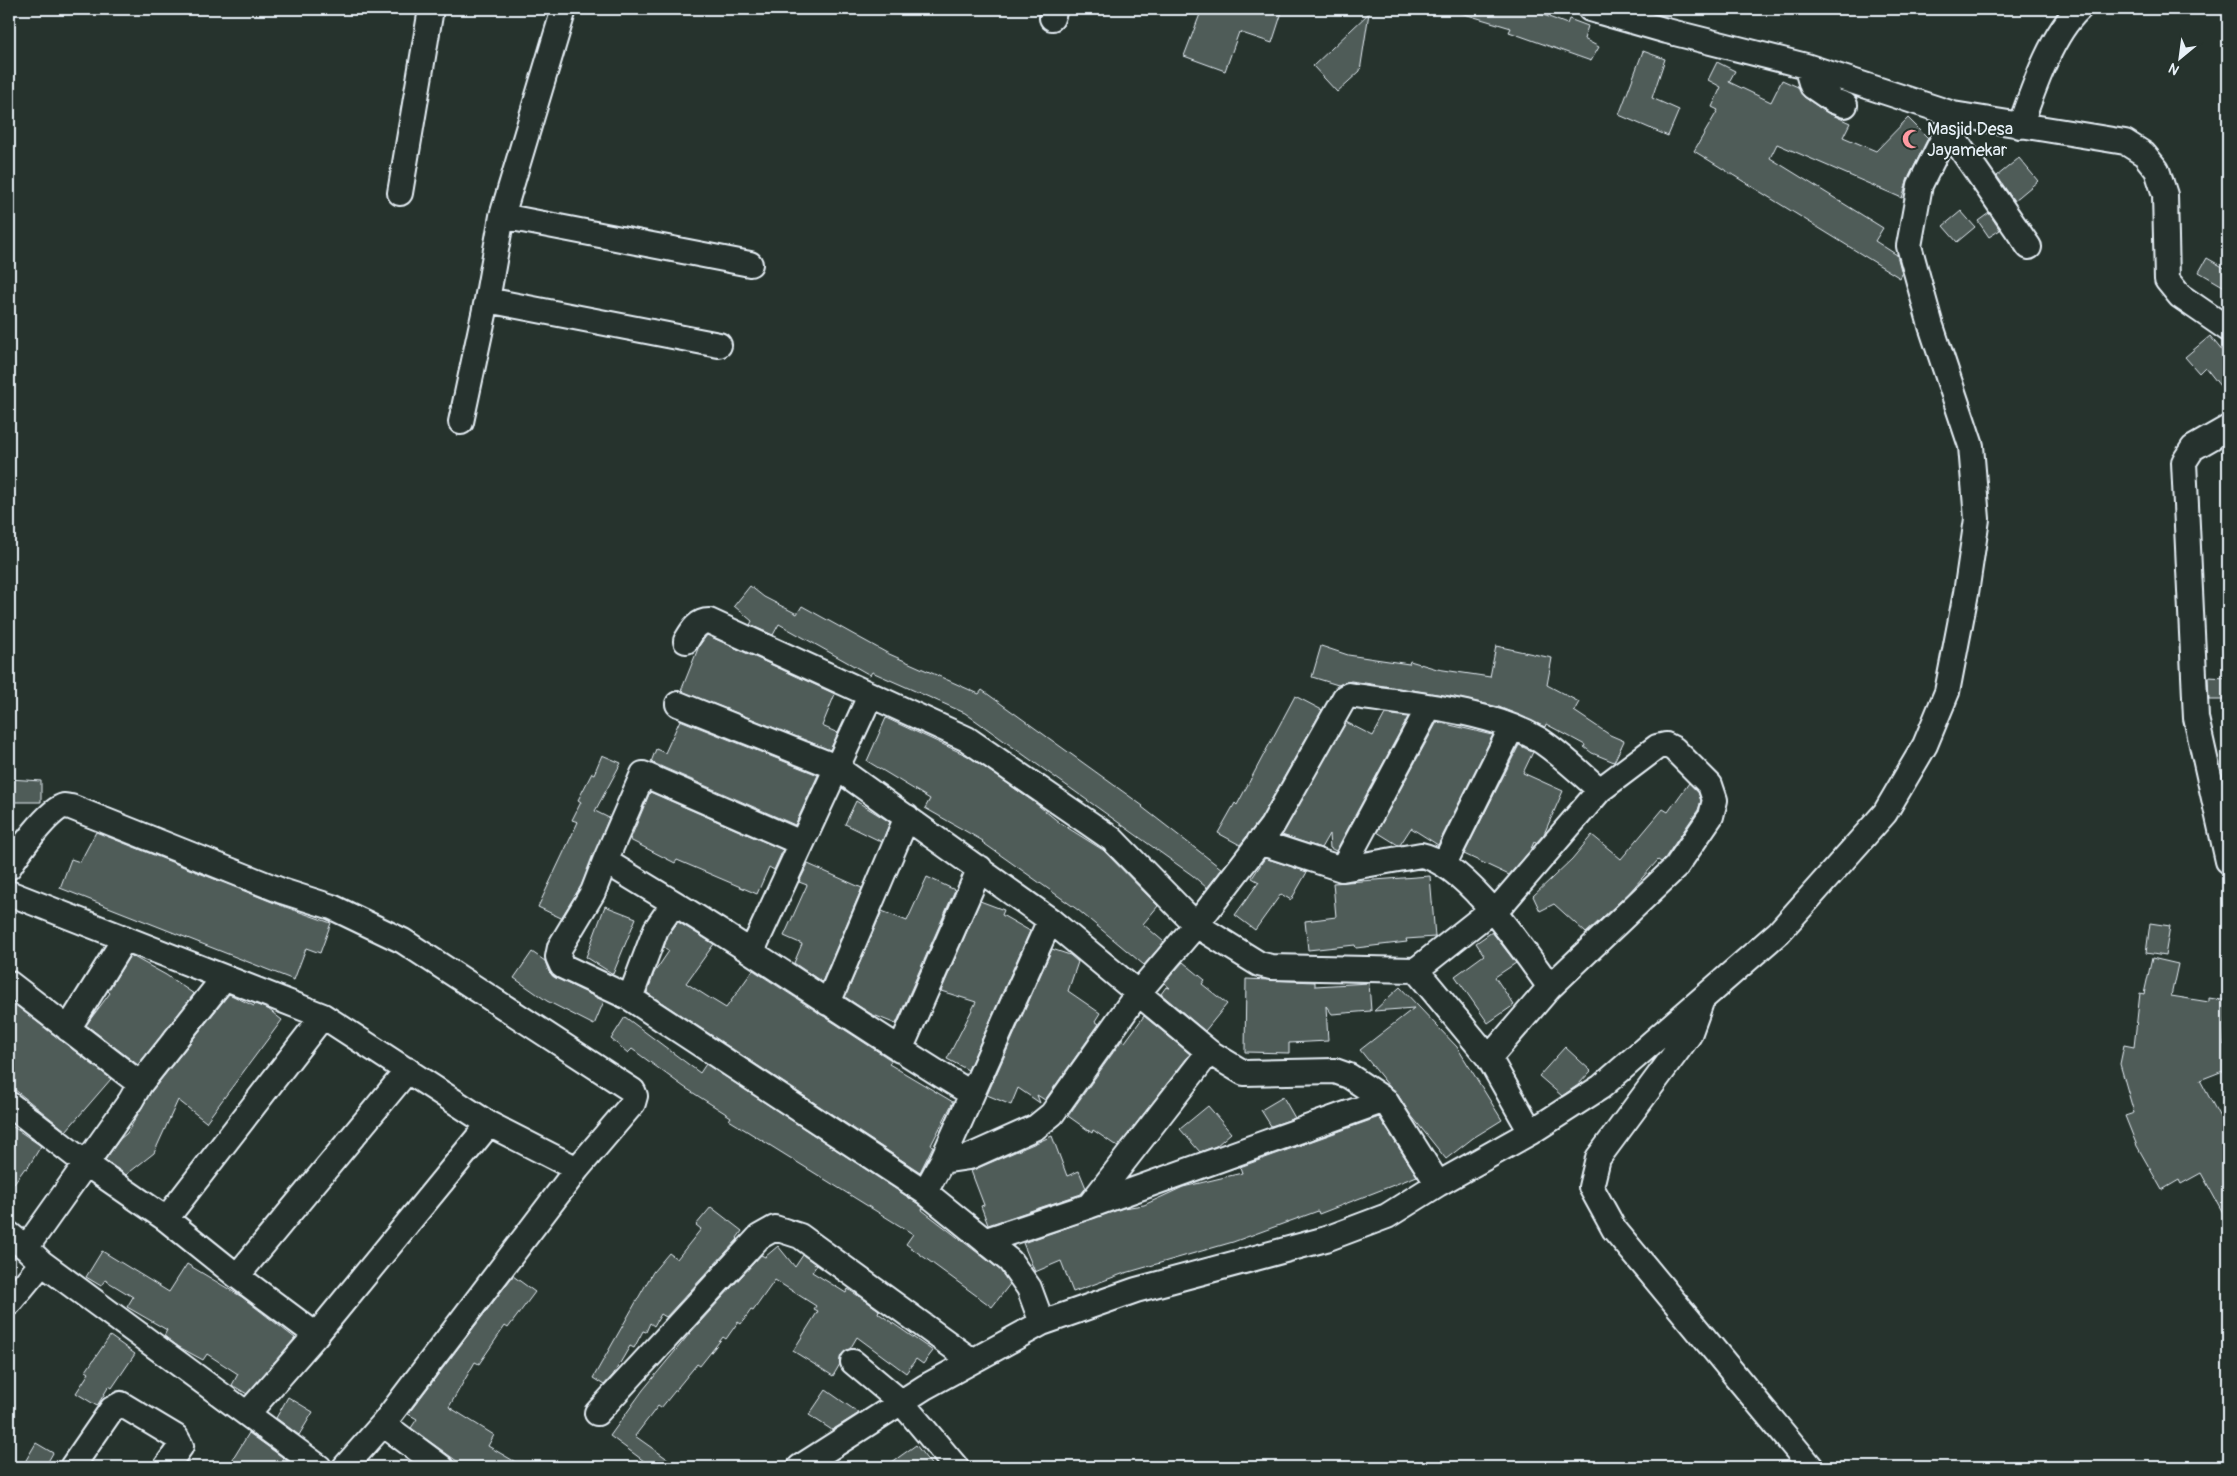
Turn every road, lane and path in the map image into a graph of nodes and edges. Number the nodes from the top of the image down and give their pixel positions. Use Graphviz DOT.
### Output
graph roads {
  1 [pos="431,9"];
  2 [pos="564,9"];
  3 [pos="1590,9"];
  4 [pos="2079,9"];
  5 [pos="1806,66"];
  6 [pos="1845,105"];
  7 [pos="1950,123"];
  8 [pos="2020,126"];
  9 [pos="400,193"];
  10 [pos="502,216"];
  11 [pos="2029,247"];
  12 [pos="750,264"];
  13 [pos="487,300"];
  14 [pos="2228,329"];
  15 [pos="719,345"];
  16 [pos="461,422"];
  17 [pos="2228,428"];
  18 [pos="686,641"];
  19 [pos="870,696"];
  20 [pos="678,704"];
  21 [pos="1429,707"];
  22 [pos="1512,727"];
  23 [pos="836,766"];
  24 [pos="1600,790"];
  25 [pos="907,817"];
  26 [pos="19,837"];
  27 [pos="1258,842"];
  28 [pos="801,843"];
  29 [pos="605,861"];
  30 [pos="2228,861"];
  31 [pos="1444,864"];
  32 [pos="9,867"];
  33 [pos="980,868"];
  34 [pos="1342,870"];
  35 [pos="9,893"];
  36 [pos="674,903"];
  37 [pos="1493,909"];
  38 [pos="1050,920"];
  39 [pos="1196,925"];
  40 [pos="125,938"];
  41 [pos="752,951"];
  42 [pos="1416,970"];
  43 [pos="224,978"];
  44 [pos="9,983"];
  45 [pos="1550,987"];
  46 [pos="1138,992"];
  47 [pos="630,998"];
  48 [pos="1703,998"];
  49 [pos="828,1003"];
  50 [pos="323,1016"];
  51 [pos="68,1029"];
  52 [pos="900,1050"];
  53 [pos="1209,1052"];
  54 [pos="1489,1058"];
  55 [pos="408,1070"];
  56 [pos="140,1084"];
  57 [pos="972,1094"];
  58 [pos="1385,1100"];
  59 [pos="9,1104"];
  60 [pos="489,1124"];
  61 [pos="1531,1132"];
  62 [pos="942,1161"];
  63 [pos="85,1163"];
  64 [pos="577,1169"];
  65 [pos="1438,1184"];
  66 [pos="925,1192"];
  67 [pos="1089,1206"];
  68 [pos="166,1219"];
  69 [pos="987,1240"];
  70 [pos="25,1248"];
  71 [pos="237,1276"];
  72 [pos="9,1303"];
  73 [pos="1042,1323"];
  74 [pos="316,1335"];
  75 [pos="971,1360"];
  76 [pos="854,1362"];
  77 [pos="902,1403"];
  78 [pos="597,1413"];
  79 [pos="247,1414"];
  80 [pos="383,1424"];
  81 [pos="1800,1464"];
  82 [pos="72,1467"];
  83 [pos="166,1467"];
  84 [pos="319,1467"];
  85 [pos="345,1467"];
  86 [pos="441,1467"];
  87 [pos="800,1467"];
  88 [pos="956,1467"];
  1 -- 9 [label="street"];
  2 -- 10 [label="street"];
  3 -- 5 [label="street"];
  4 -- 8 [label="street"];
  5 -- 6 [label="street"];
  5 -- 7 [label="street"];
  7 -- 8 [label="street"];
  7 -- 11 [label="street"];
  7 -- 48 [label="street"];
  8 -- 14 [label="street"];
  10 -- 12 [label="street"];
  10 -- 13 [label="street"];
  13 -- 15 [label="street"];
  13 -- 16 [label="street"];
  17 -- 30 [label="street"];
  18 -- 19 [label="street"];
  19 -- 23 [label="street"];
  19 -- 39 [label="street"];
  20 -- 23 [label="street"];
  21 -- 22 [label="street"];
  21 -- 27 [label="street"];
  21 -- 34 [label="street"];
  22 -- 24 [label="street"];
  22 -- 31 [label="street"];
  23 -- 25 [label="street"];
  23 -- 28 [label="street"];
  24 -- 37 [label="street"];
  24 -- 45 [label="street"];
  25 -- 33 [label="street"];
  25 -- 49 [label="street"];
  26 -- 32 [label="street"];
  26 -- 64 [label="street"];
  27 -- 34 [label="street"];
  27 -- 39 [label="street"];
  28 -- 29 [label="street"];
  28 -- 41 [label="street"];
  29 -- 36 [label="street"];
  29 -- 47 [label="street"];
  31 -- 34 [label="street"];
  31 -- 37 [label="street"];
  33 -- 38 [label="street"];
  33 -- 52 [label="street"];
  35 -- 40 [label="street"];
  36 -- 41 [label="street"];
  36 -- 47 [label="street"];
  37 -- 42 [label="street"];
  37 -- 45 [label="street"];
  38 -- 46 [label="street"];
  38 -- 57 [label="street"];
  39 -- 42 [label="street"];
  39 -- 46 [label="street"];
  40 -- 43 [label="street"];
  40 -- 51 [label="street"];
  41 -- 49 [label="street"];
  42 -- 54 [label="street"];
  43 -- 50 [label="street"];
  43 -- 56 [label="street"];
  44 -- 51 [label="street"];
  45 -- 54 [label="street"];
  46 -- 53 [label="street"];
  46 -- 62 [label="street"];
  47 -- 66 [label="street"];
  48 -- 61 [label="street"];
  48 -- 81 [label="street"];
  49 -- 52 [label="street"];
  50 -- 55 [label="street"];
  50 -- 68 [label="street"];
  51 -- 56 [label="street"];
  52 -- 57 [label="street"];
  53 -- 58 [label="street"];
  53 -- 67 [label="street"];
  54 -- 61 [label="street"];
  55 -- 60 [label="street"];
  55 -- 71 [label="street"];
  56 -- 63 [label="street"];
  57 -- 62 [label="street"];
  58 -- 65 [label="street"];
  58 -- 67 [label="street"];
  59 -- 63 [label="street"];
  60 -- 64 [label="street"];
  60 -- 74 [label="street"];
  61 -- 65 [label="street"];
  62 -- 66 [label="street"];
  63 -- 68 [label="street"];
  63 -- 70 [label="street"];
  64 -- 80 [label="street"];
  65 -- 73 [label="street"];
  66 -- 69 [label="street"];
  67 -- 69 [label="street"];
  68 -- 71 [label="street"];
  69 -- 73 [label="street"];
  70 -- 72 [label="street"];
  70 -- 79 [label="street"];
  71 -- 74 [label="street"];
  73 -- 75 [label="street"];
  74 -- 79 [label="street"];
  75 -- 77 [label="street"];
  75 -- 78 [label="street"];
  76 -- 77 [label="street"];
  77 -- 87 [label="street"];
  77 -- 88 [label="street"];
  79 -- 84 [label="street"];
  80 -- 85 [label="street"];
  80 -- 86 [label="street"];
  82 -- 83 [label="street"];
}
